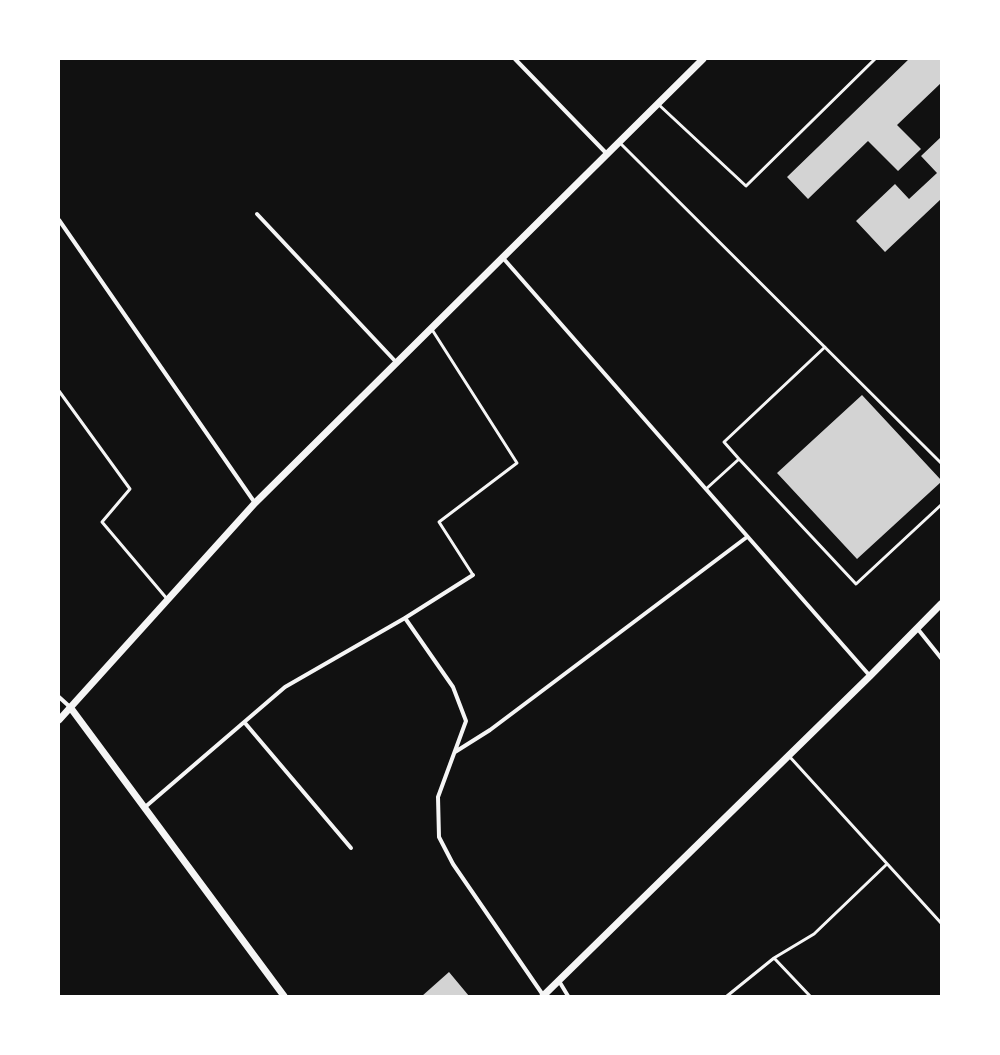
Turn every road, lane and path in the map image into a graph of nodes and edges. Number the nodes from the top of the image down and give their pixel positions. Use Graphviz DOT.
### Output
graph roads {
  1 [pos="515,59"];
  2 [pos="703,59"];
  3 [pos="875,59"];
  4 [pos="658,104"];
  5 [pos="619,142"];
  6 [pos="607,154"];
  7 [pos="257,214"];
  8 [pos="59,220"];
  9 [pos="503,258"];
  10 [pos="431,328"];
  11 [pos="825,347"];
  12 [pos="396,362"];
  13 [pos="59,391"];
  14 [pos="739,458"];
  15 [pos="941,463"];
  16 [pos="706,489"];
  17 [pos="256,503"];
  18 [pos="941,505"];
  19 [pos="748,537"];
  20 [pos="473,575"];
  21 [pos="168,600"];
  22 [pos="941,604"];
  23 [pos="405,618"];
  24 [pos="917,628"];
  25 [pos="941,658"];
  26 [pos="870,676"];
  27 [pos="59,697"];
  28 [pos="70,708"];
  29 [pos="59,720"];
  30 [pos="244,723"];
  31 [pos="454,752"];
  32 [pos="789,755"];
  33 [pos="144,808"];
  34 [pos="351,848"];
  35 [pos="887,864"];
  36 [pos="941,923"];
  37 [pos="774,958"];
  38 [pos="559,981"];
  39 [pos="284,996"];
  40 [pos="543,996"];
  41 [pos="568,996"];
  42 [pos="727,996"];
  43 [pos="810,996"];
  1 -- 6 [label="street"];
  2 -- 4 [label="street"];
  3 -- 4 [label="lane"];
  4 -- 5 [label="street"];
  5 -- 6 [label="street"];
  5 -- 11 [label="lane"];
  6 -- 9 [label="street"];
  7 -- 12 [label="street"];
  8 -- 17 [label="street"];
  9 -- 10 [label="street"];
  9 -- 16 [label="street"];
  10 -- 12 [label="street"];
  10 -- 20 [label="lane"];
  11 -- 14 [label="lane"];
  11 -- 15 [label="lane"];
  12 -- 17 [label="street"];
  13 -- 21 [label="lane"];
  14 -- 16 [label="lane"];
  14 -- 18 [label="lane"];
  16 -- 19 [label="street"];
  17 -- 21 [label="street"];
  19 -- 26 [label="street"];
  19 -- 31 [label="street"];
  20 -- 23 [label="street"];
  21 -- 28 [label="street"];
  22 -- 24 [label="street"];
  23 -- 30 [label="street"];
  23 -- 31 [label="street"];
  24 -- 25 [label="street"];
  24 -- 26 [label="street"];
  26 -- 32 [label="street"];
  27 -- 28 [label="street"];
  28 -- 29 [label="street"];
  28 -- 33 [label="street"];
  30 -- 33 [label="street"];
  30 -- 34 [label="street"];
  31 -- 40 [label="street"];
  32 -- 35 [label="lane"];
  32 -- 38 [label="street"];
  33 -- 39 [label="street"];
  35 -- 36 [label="lane"];
  35 -- 37 [label="lane"];
  37 -- 42 [label="lane"];
  37 -- 43 [label="lane"];
  38 -- 40 [label="street"];
  38 -- 41 [label="street"];
}
